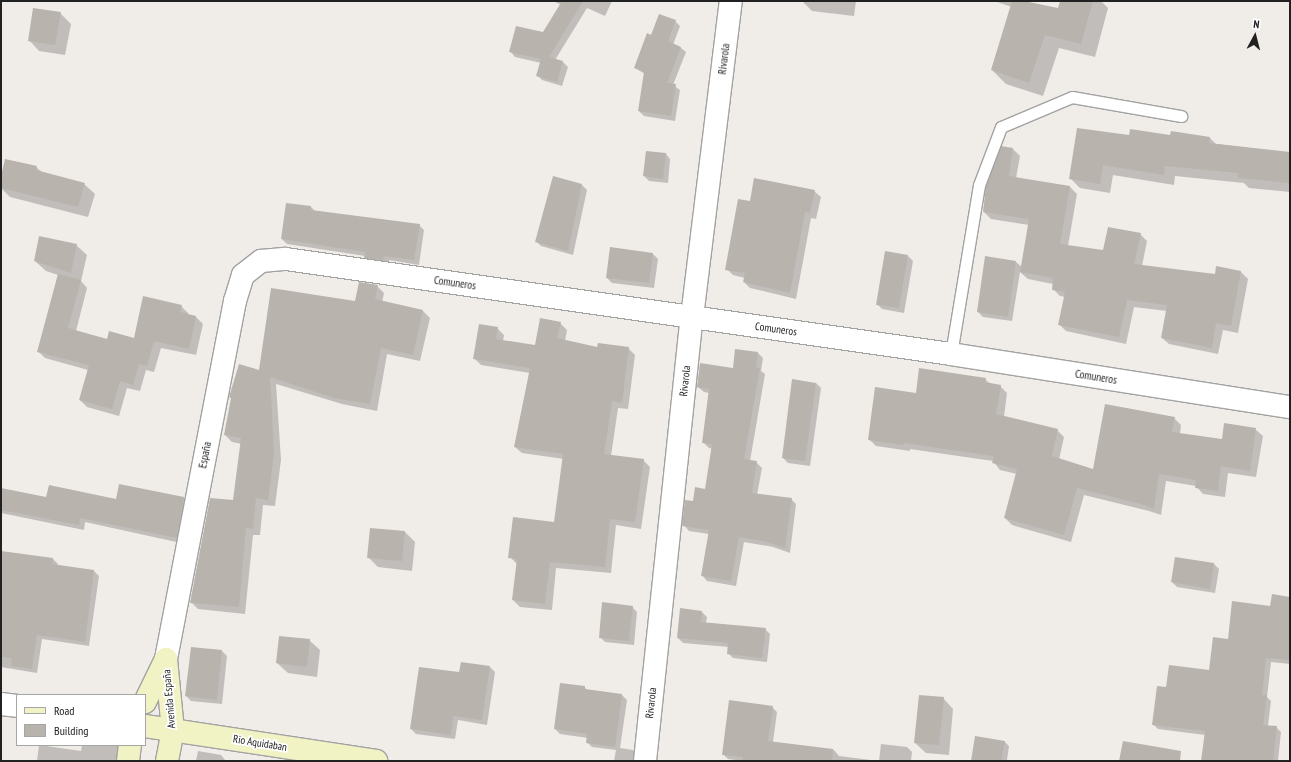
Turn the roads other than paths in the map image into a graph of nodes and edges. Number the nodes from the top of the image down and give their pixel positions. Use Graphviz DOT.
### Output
graph roads {
  1 [pos="731,1"];
  2 [pos="1181,116"];
  3 [pos="261,261"];
  4 [pos="692,317"];
  5 [pos="951,354"];
  6 [pos="1290,407"];
  7 [pos="166,660"];
  8 [pos="146,700"];
  9 [pos="1,704"];
  10 [pos="16,706"];
  11 [pos="146,726"];
  12 [pos="173,730"];
  13 [pos="130,746"];
  14 [pos="128,761"];
  15 [pos="167,761"];
  16 [pos="376,761"];
  17 [pos="645,761"];
  1 -- 4 [label="street, Rivarola"];
  2 -- 5 [label="lane"];
  3 -- 4 [label="street, Comuneros"];
  3 -- 7 [label="street, España"];
  4 -- 5 [label="street, Comuneros"];
  4 -- 17 [label="street, Rivarola"];
  5 -- 6 [label="street, Comuneros"];
  7 -- 8 [label="street, Avenida España"];
  7 -- 12 [label="street, Avenida España"];
  9 -- 10 [label="street"];
  11 -- 12 [label="street, Rio Aquidaban"];
  12 -- 15 [label="street, Avenida España"];
  12 -- 16 [label="street, Rio Aquidaban"];
  13 -- 14 [label="street"];
}
